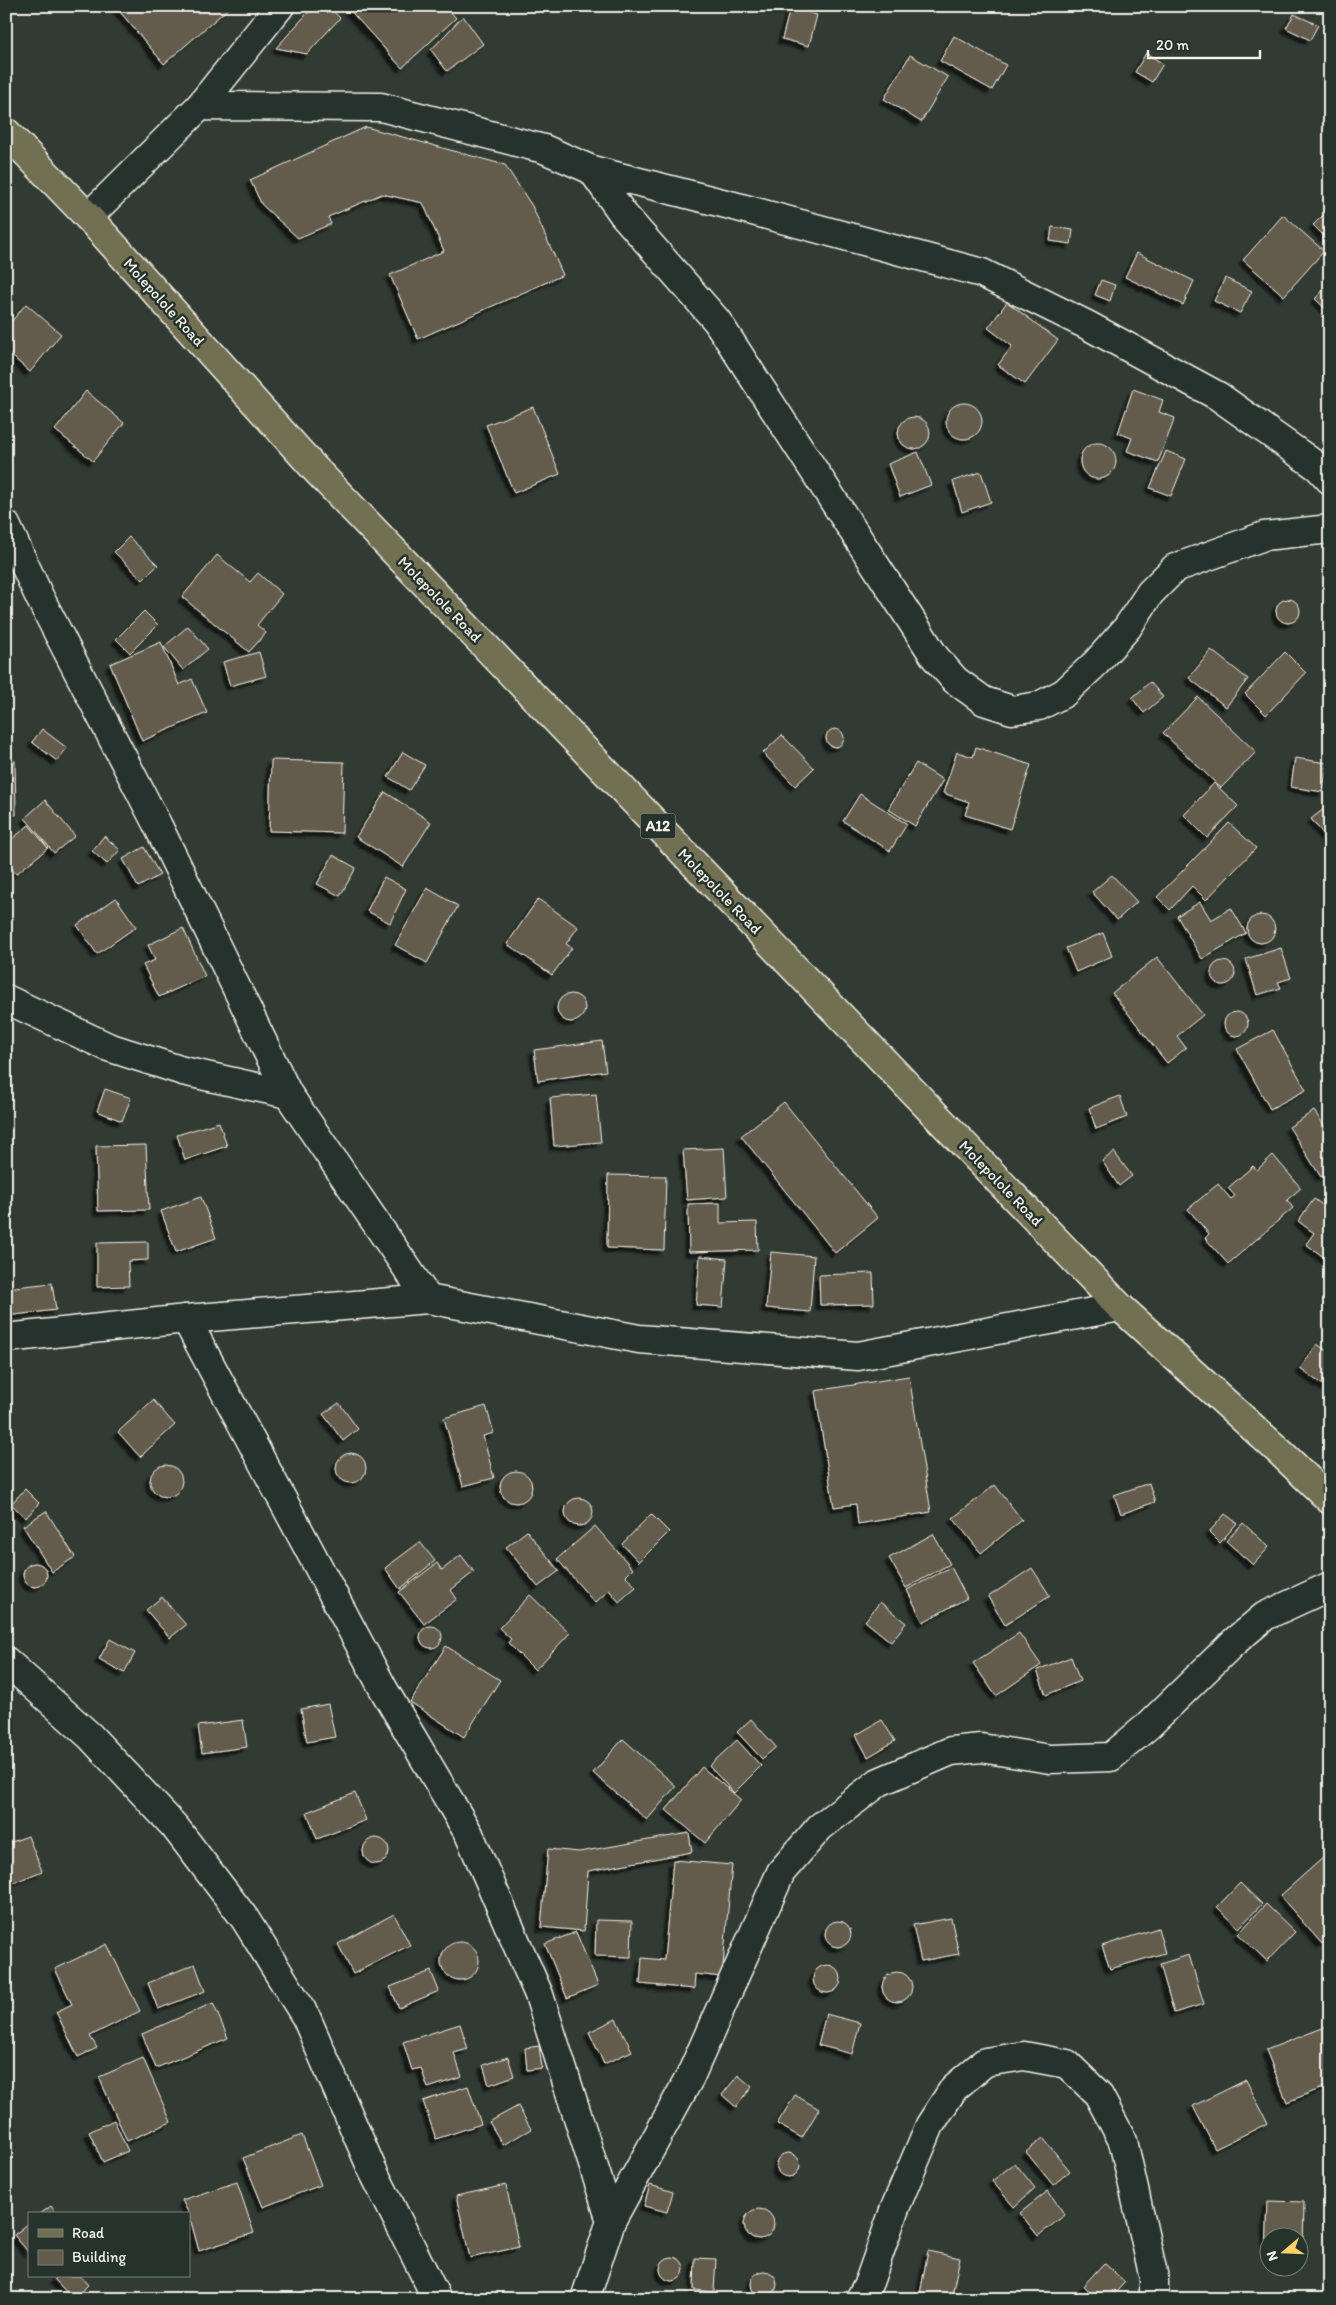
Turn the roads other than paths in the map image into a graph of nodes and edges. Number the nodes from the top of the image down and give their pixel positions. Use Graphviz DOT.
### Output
graph roads {
  1 [pos="280,6"];
  2 [pos="200,106"];
  3 [pos="6,132"];
  4 [pos="592,170"];
  5 [pos="88,217"];
  6 [pos="1330,480"];
  7 [pos="6,525"];
  8 [pos="1330,529"];
  9 [pos="6,999"];
  10 [pos="288,1094"];
  11 [pos="428,1299"];
  12 [pos="1120,1307"];
  13 [pos="186,1319"];
  14 [pos="6,1338"];
  15 [pos="1330,1500"];
  16 [pos="1330,1586"];
  17 [pos="6,1661"];
  18 [pos="611,2221"];
  19 [pos="437,2299"];
  20 [pos="585,2299"];
  21 [pos="860,2299"];
  22 [pos="1154,2299"];
  1 -- 2 [label="street"];
  2 -- 4 [label="street"];
  2 -- 5 [label="street"];
  3 -- 5 [label="main road, Molepolole Road / A12"];
  4 -- 6 [label="street"];
  4 -- 8 [label="street"];
  5 -- 12 [label="main road, Molepolole Road / A12"];
  7 -- 10 [label="street"];
  9 -- 10 [label="street"];
  10 -- 11 [label="street"];
  11 -- 12 [label="street"];
  11 -- 13 [label="street"];
  12 -- 15 [label="main road, Molepolole Road / A12"];
  13 -- 14 [label="street"];
  13 -- 18 [label="street"];
  16 -- 18 [label="street"];
  17 -- 19 [label="street"];
  18 -- 20 [label="street"];
  21 -- 22 [label="street"];
}
